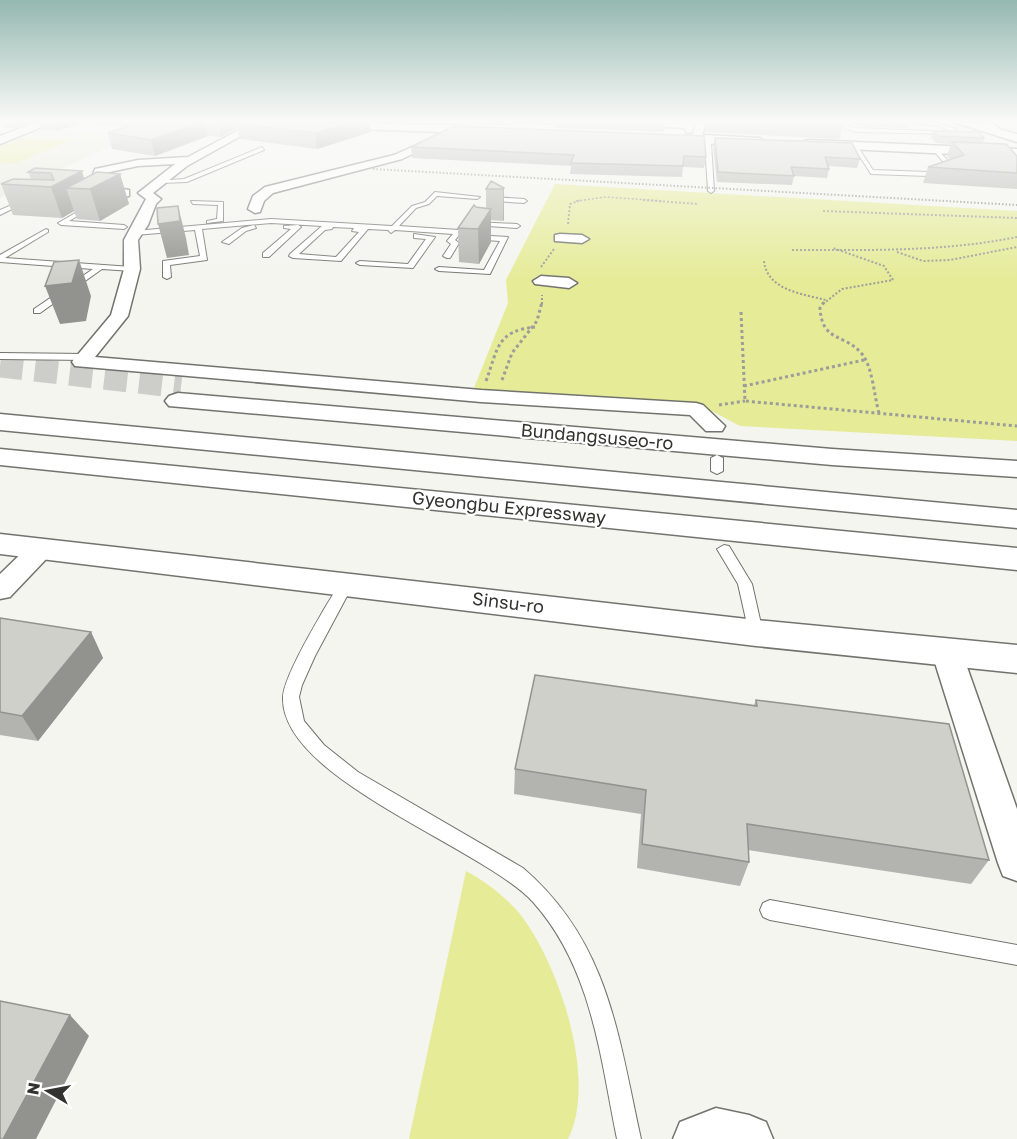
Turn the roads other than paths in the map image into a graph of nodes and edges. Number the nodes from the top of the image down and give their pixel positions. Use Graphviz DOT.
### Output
graph roads {
  1 [pos="98,175"];
  2 [pos="169,175"];
  3 [pos="199,175"];
  4 [pos="326,175"];
  5 [pos="709,175"];
  6 [pos="160,181"];
  7 [pos="711,191"];
  8 [pos="144,193"];
  9 [pos="36,195"];
  10 [pos="477,197"];
  11 [pos="524,201"];
  12 [pos="98,202"];
  13 [pos="193,202"];
  14 [pos="428,203"];
  15 [pos="438,204"];
  16 [pos="17,205"];
  17 [pos="28,206"];
  18 [pos="486,207"];
  19 [pos="255,209"];
  20 [pos="0,213"];
  21 [pos="480,215"];
  22 [pos="322,216"];
  23 [pos="264,223"];
  24 [pos="315,223"];
  25 [pos="177,224"];
  26 [pos="474,224"];
  27 [pos="332,226"];
  28 [pos="517,226"];
  29 [pos="198,227"];
  30 [pos="394,228"];
  31 [pos="129,230"];
  32 [pos="46,231"];
  33 [pos="468,232"];
  34 [pos="457,234"];
  35 [pos="490,234"];
  36 [pos="561,238"];
  37 [pos="582,239"];
  38 [pos="226,242"];
  39 [pos="8,254"];
  40 [pos="266,255"];
  41 [pos="447,255"];
  42 [pos="0,259"];
  43 [pos="84,259"];
  44 [pos="19,261"];
  45 [pos="360,263"];
  46 [pos="100,267"];
  47 [pos="0,268"];
  48 [pos="132,269"];
  49 [pos="439,269"];
  50 [pos="167,277"];
  51 [pos="541,281"];
  52 [pos="569,283"];
  53 [pos="37,311"];
  54 [pos="0,356"];
  55 [pos="84,359"];
  56 [pos="0,407"];
  57 [pos="0,422"];
  58 [pos="714,426"];
  59 [pos="84,430"];
  60 [pos="1017,456"];
  61 [pos="0,457"];
  62 [pos="717,458"];
  63 [pos="1017,469"];
  64 [pos="717,471"];
  65 [pos="1017,503"];
  66 [pos="900,507"];
  67 [pos="1017,519"];
  68 [pos="0,544"];
  69 [pos="41,549"];
  70 [pos="724,549"];
  71 [pos="954,553"];
  72 [pos="1017,559"];
  73 [pos="1017,566"];
  74 [pos="347,584"];
  75 [pos="0,590"];
  76 [pos="756,633"];
  77 [pos="946,651"];
  78 [pos="1017,658"];
  79 [pos="1006,802"];
  80 [pos="1017,863"];
  81 [pos="770,910"];
  82 [pos="1017,954"];
  83 [pos="628,1139"];
  84 [pos="697,1139"];
  85 [pos="749,1139"];
  1 -- 8 [label="street"];
  2 -- 6 [label="street"];
  3 -- 6 [label="lane"];
  4 -- 19 [label="street"];
  5 -- 7 [label="lane"];
  6 -- 8 [label="street"];
  8 -- 31 [label="street"];
  9 -- 16 [label="lane"];
  10 -- 14 [label="lane"];
  11 -- 18 [label="lane"];
  12 -- 31 [label="lane"];
  13 -- 25 [label="lane"];
  14 -- 15 [label="lane"];
  14 -- 30 [label="lane"];
  16 -- 17 [label="lane"];
  16 -- 20 [label="lane"];
  21 -- 26 [label="lane"];
  22 -- 24 [label="lane"];
  23 -- 24 [label="lane"];
  23 -- 29 [label="lane"];
  23 -- 38 [label="lane"];
  23 -- 40 [label="lane"];
  24 -- 27 [label="lane"];
  25 -- 29 [label="lane"];
  25 -- 31 [label="lane"];
  26 -- 28 [label="lane"];
  26 -- 33 [label="lane"];
  27 -- 27 [label="lane"];
  27 -- 30 [label="lane"];
  29 -- 50 [label="lane"];
  30 -- 34 [label="lane"];
  30 -- 45 [label="lane"];
  31 -- 48 [label="street"];
  32 -- 39 [label="lane"];
  33 -- 34 [label="lane"];
  33 -- 35 [label="lane"];
  34 -- 41 [label="lane"];
  34 -- 49 [label="lane"];
  36 -- 37 [label="street"];
  39 -- 42 [label="lane"];
  39 -- 43 [label="lane"];
  42 -- 44 [label="lane"];
  44 -- 46 [label="lane"];
  44 -- 47 [label="lane"];
  46 -- 48 [label="lane"];
  46 -- 53 [label="lane"];
  48 -- 55 [label="street"];
  51 -- 52 [label="street"];
  54 -- 55 [label="lane"];
  55 -- 58 [label="street"];
  56 -- 59 [label="main road"];
  57 -- 59 [label="main road, Gyeongbu Expressway"];
  59 -- 66 [label="main road, Gyeongbu Expressway"];
  60 -- 63 [label="main road, Bundangsuseo-ro"];
  61 -- 71 [label="main road, Gyeongbu Expressway"];
  62 -- 64 [label="lane"];
  65 -- 66 [label="main road"];
  66 -- 67 [label="main road, Gyeongbu Expressway"];
  68 -- 69 [label="main road, Sinsu-ro"];
  69 -- 74 [label="main road, Sinsu-ro"];
  69 -- 75 [label="street"];
  70 -- 76 [label="lane"];
  71 -- 72 [label="main road, Gyeongbu Expressway"];
  71 -- 73 [label="main road"];
  74 -- 76 [label="main road, Sinsu-ro"];
  74 -- 83 [label="lane"];
  76 -- 77 [label="main road, Sinsu-ro"];
  77 -- 78 [label="main road, Sinsu-ro"];
  77 -- 79 [label="street"];
  79 -- 80 [label="street"];
  81 -- 82 [label="lane"];
  84 -- 85 [label="street"];
}
